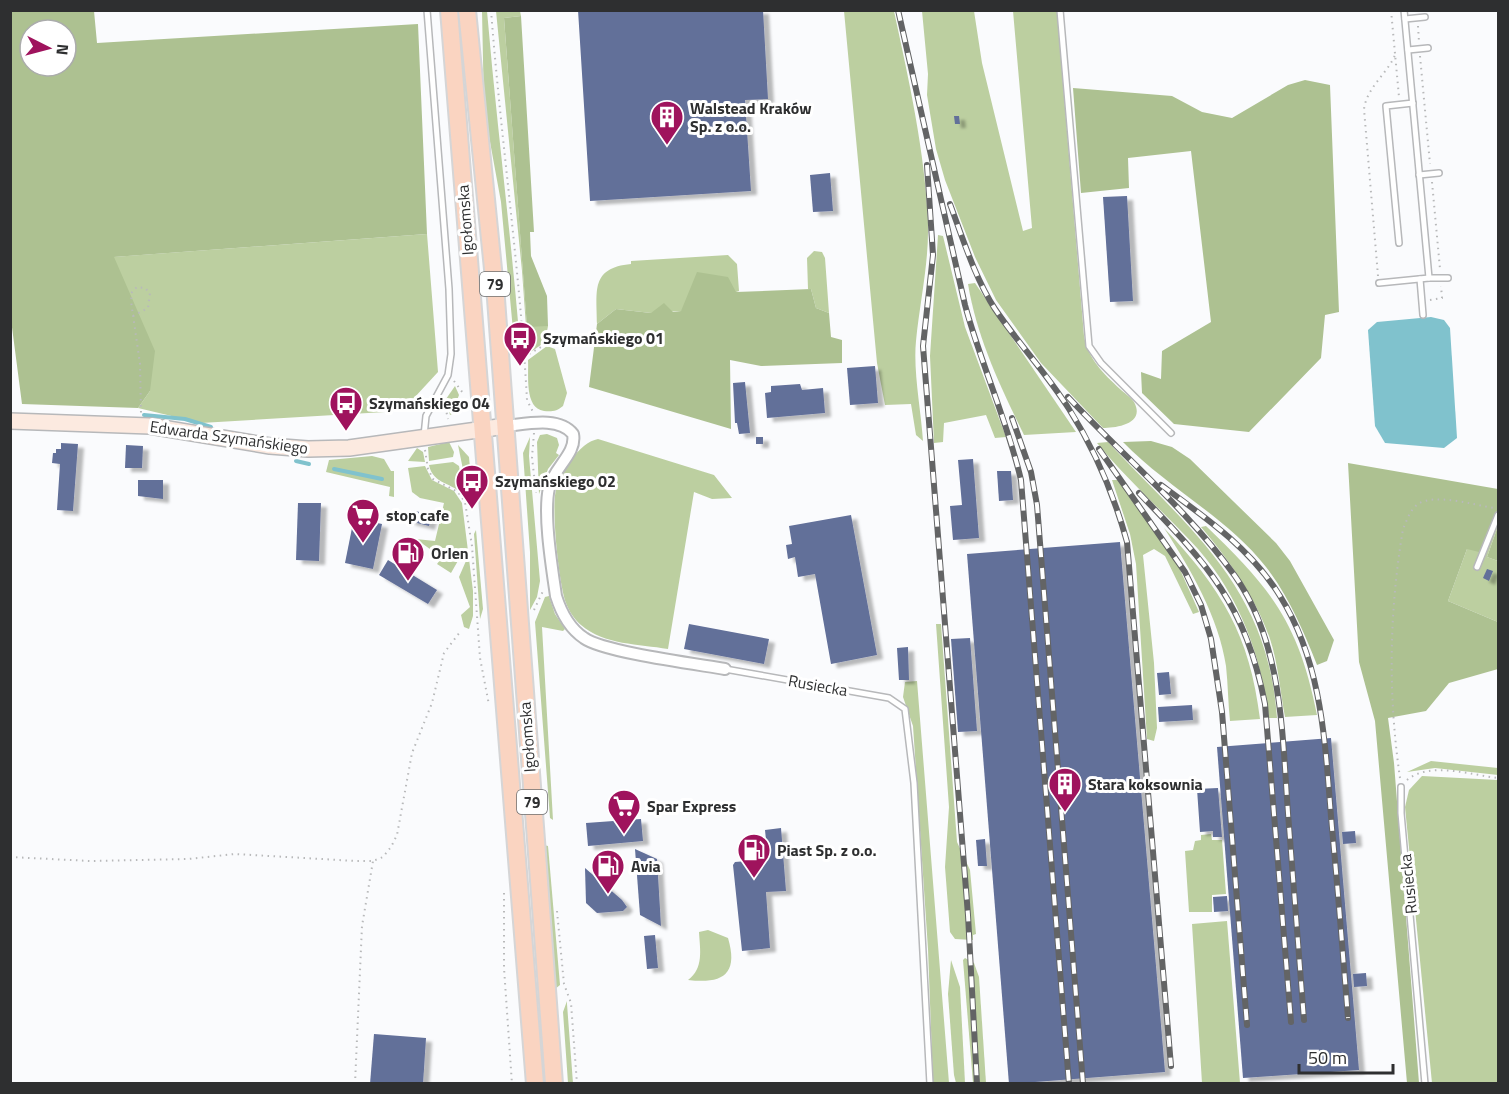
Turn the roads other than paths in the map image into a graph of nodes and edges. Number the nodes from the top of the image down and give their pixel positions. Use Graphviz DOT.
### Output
graph roads {
  1 [pos="427,10"];
  2 [pos="449,10"];
  3 [pos="467,10"];
  4 [pos="1060,10"];
  5 [pos="1404,10"];
  6 [pos="1425,17"];
  7 [pos="1405,19"];
  8 [pos="1428,48"];
  9 [pos="1408,50"];
  10 [pos="1413,103"];
  11 [pos="1439,173"];
  12 [pos="1419,175"];
  13 [pos="1399,243"];
  14 [pos="1428,278"];
  15 [pos="1448,278"];
  16 [pos="1420,279"];
  17 [pos="1379,283"];
  18 [pos="1423,315"];
  19 [pos="10,421"];
  20 [pos="506,426"];
  21 [pos="482,429"];
  22 [pos="1171,433"];
  23 [pos="424,438"];
  24 [pos="1498,515"];
  25 [pos="1477,567"];
  26 [pos="725,669"];
  27 [pos="1401,787"];
  28 [pos="534,1083"];
  29 [pos="554,1083"];
  30 [pos="930,1083"];
  31 [pos="1425,1083"];
  1 -- 23 [label="lane"];
  2 -- 21 [label="main road, Igołomska / 79"];
  3 -- 20 [label="main road, Igołomska / 79"];
  4 -- 22 [label="lane"];
  5 -- 7 [label="lane"];
  6 -- 7 [label="lane"];
  7 -- 9 [label="lane"];
  8 -- 9 [label="lane"];
  9 -- 10 [label="lane"];
  10 -- 12 [label="lane"];
  10 -- 13 [label="lane"];
  11 -- 12 [label="lane"];
  12 -- 14 [label="lane"];
  14 -- 15 [label="lane"];
  14 -- 16 [label="lane"];
  16 -- 17 [label="lane"];
  16 -- 18 [label="lane"];
  19 -- 23 [label="street, Edwarda Szymańskiego"];
  20 -- 21 [label="street"];
  20 -- 26 [label="street, Rusiecka"];
  20 -- 29 [label="main road, Igołomska / 79"];
  21 -- 23 [label="street, Edwarda Szymańskiego"];
  21 -- 28 [label="main road, Igołomska / 79"];
  24 -- 25 [label="lane"];
  26 -- 30 [label="lane, Rusiecka"];
  27 -- 31 [label="lane, Rusiecka"];
}
